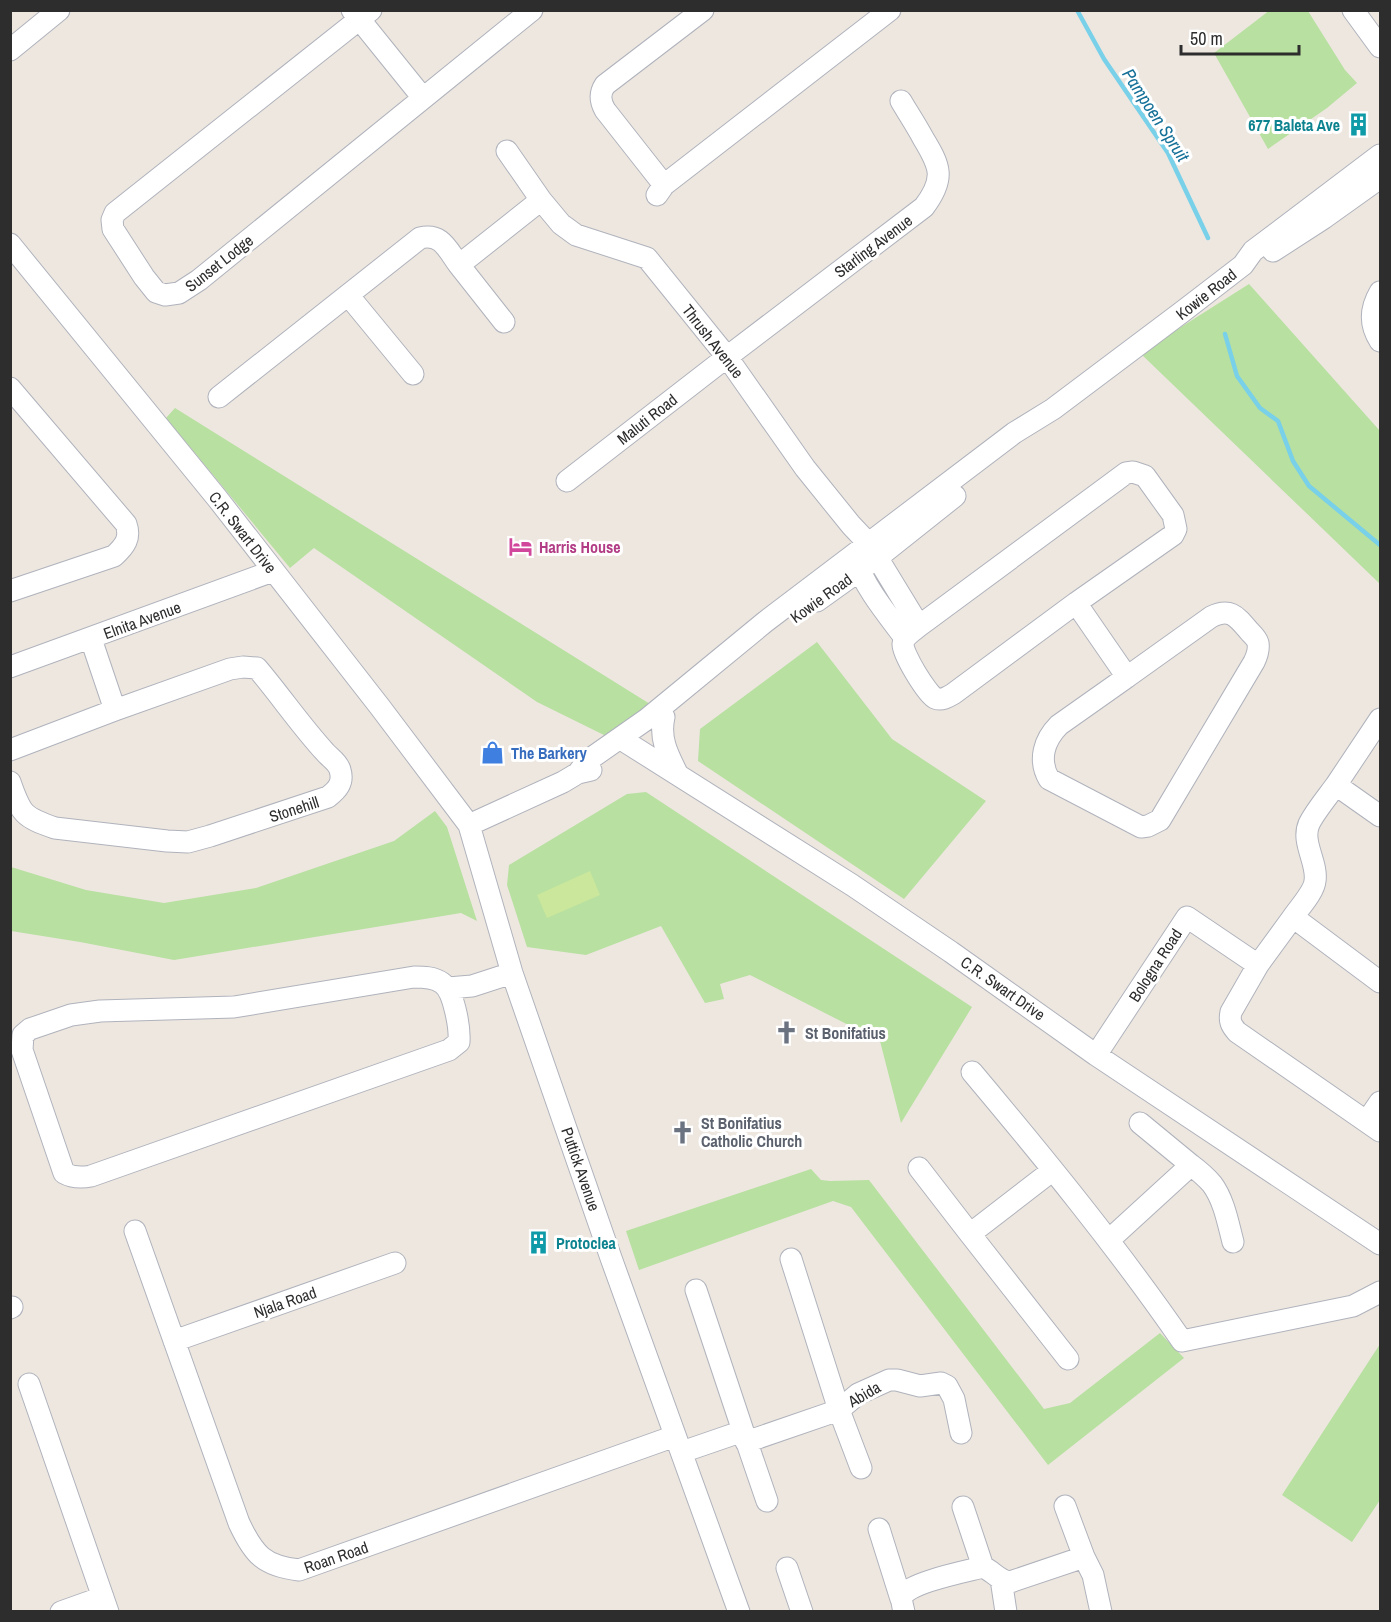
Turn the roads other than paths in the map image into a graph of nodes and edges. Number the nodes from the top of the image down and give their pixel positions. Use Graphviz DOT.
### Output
graph roads {
  1 [pos="60,10"];
  2 [pos="532,10"];
  3 [pos="703,10"];
  4 [pos="890,10"];
  5 [pos="1353,10"];
  6 [pos="361,14"];
  7 [pos="1380,47"];
  8 [pos="10,50"];
  9 [pos="423,98"];
  10 [pos="901,101"];
  11 [pos="507,151"];
  12 [pos="1380,155"];
  13 [pos="1380,178"];
  14 [pos="541,200"];
  15 [pos="10,244"];
  16 [pos="459,265"];
  17 [pos="1243,265"];
  18 [pos="1380,291"];
  19 [pos="348,295"];
  20 [pos="504,322"];
  21 [pos="1380,341"];
  22 [pos="727,357"];
  23 [pos="413,374"];
  24 [pos="10,388"];
  25 [pos="219,397"];
  26 [pos="567,481"];
  27 [pos="865,557"];
  28 [pos="273,571"];
  29 [pos="10,591"];
  30 [pos="1076,603"];
  31 [pos="912,632"];
  32 [pos="91,639"];
  33 [pos="10,667"];
  34 [pos="1126,677"];
  35 [pos="115,710"];
  36 [pos="664,717"];
  37 [pos="1380,719"];
  38 [pos="625,742"];
  39 [pos="10,750"];
  40 [pos="678,775"];
  41 [pos="10,782"];
  42 [pos="1336,785"];
  43 [pos="1380,816"];
  44 [pos="469,825"];
  45 [pos="1293,917"];
  46 [pos="1258,965"];
  47 [pos="512,973"];
  48 [pos="1380,982"];
  49 [pos="448,988"];
  50 [pos="1096,1055"];
  51 [pos="972,1072"];
  52 [pos="1380,1102"];
  53 [pos="1140,1123"];
  54 [pos="1374,1126"];
  55 [pos="1191,1165"];
  56 [pos="919,1168"];
  57 [pos="1053,1170"];
  58 [pos="135,1231"];
  59 [pos="970,1234"];
  60 [pos="1109,1240"];
  61 [pos="1233,1242"];
  62 [pos="1380,1244"];
  63 [pos="791,1259"];
  64 [pos="395,1263"];
  65 [pos="696,1290"];
  66 [pos="1380,1292"];
  67 [pos="174,1341"];
  68 [pos="1068,1359"];
  69 [pos="28,1384"];
  70 [pos="839,1410"];
  71 [pos="961,1433"];
  72 [pos="745,1436"];
  73 [pos="678,1444"];
  74 [pos="861,1468"];
  75 [pos="767,1501"];
  76 [pos="1065,1506"];
  77 [pos="963,1507"];
  78 [pos="879,1529"];
  79 [pos="1084,1557"];
  80 [pos="983,1567"];
  81 [pos="787,1568"];
  82 [pos="1001,1579"];
  83 [pos="105,1604"];
  84 [pos="902,1605"];
  85 [pos="61,1611"];
  86 [pos="740,1611"];
  87 [pos="802,1611"];
  88 [pos="1006,1611"];
  89 [pos="1101,1611"];
  1 -- 8 [label="street"];
  2 -- 9 [label="street, Sunset Lodge"];
  3 -- 4 [label="street"];
  5 -- 7 [label="street"];
  6 -- 9 [label="street, Sunset Lodge"];
  6 -- 9 [label="street, Sunset Lodge"];
  10 -- 22 [label="street, Starling Avenue"];
  11 -- 14 [label="street, Thrush Avenue"];
  12 -- 17 [label="street, Kowie Road"];
  13 -- 17 [label="street, Kowie Road"];
  14 -- 16 [label="street"];
  14 -- 22 [label="street, Thrush Avenue"];
  15 -- 28 [label="street, C.R. Swart Drive"];
  16 -- 19 [label="street"];
  16 -- 20 [label="street"];
  17 -- 27 [label="street, Kowie Road"];
  18 -- 21 [label="street"];
  19 -- 23 [label="street"];
  19 -- 25 [label="street"];
  22 -- 26 [label="street, Maluti Road"];
  22 -- 27 [label="street, Thrush Avenue"];
  24 -- 29 [label="street"];
  27 -- 31 [label="street"];
  27 -- 36 [label="street, Kowie Road"];
  27 -- 38 [label="street, Kowie Road"];
  28 -- 32 [label="street, Elnita Avenue"];
  28 -- 44 [label="street, C.R. Swart Drive"];
  30 -- 31 [label="street"];
  30 -- 31 [label="street"];
  30 -- 34 [label="street"];
  32 -- 33 [label="street, Elnita Avenue"];
  32 -- 35 [label="street"];
  34 -- 34 [label="street"];
  35 -- 39 [label="street, Stonehill"];
  35 -- 41 [label="street, Stonehill"];
  36 -- 38 [label="street, Kowie Road"];
  36 -- 40 [label="street"];
  37 -- 42 [label="street"];
  38 -- 40 [label="street, C.R. Swart Drive"];
  38 -- 44 [label="street, Kowie Road"];
  40 -- 50 [label="street, C.R. Swart Drive"];
  42 -- 43 [label="street"];
  42 -- 45 [label="street"];
  44 -- 47 [label="street, Puttick Avenue"];
  45 -- 46 [label="street"];
  45 -- 48 [label="street"];
  46 -- 50 [label="street, Bologna Road"];
  46 -- 54 [label="street"];
  47 -- 49 [label="street"];
  47 -- 73 [label="street, Puttick Avenue"];
  49 -- 49 [label="street"];
  50 -- 62 [label="street, C.R. Swart Drive"];
  51 -- 57 [label="street"];
  52 -- 54 [label="street"];
  53 -- 55 [label="street"];
  55 -- 60 [label="street"];
  55 -- 61 [label="street"];
  56 -- 59 [label="street"];
  57 -- 59 [label="street"];
  57 -- 60 [label="street"];
  58 -- 67 [label="street, Roan Road"];
  59 -- 68 [label="street"];
  60 -- 66 [label="street"];
  63 -- 70 [label="street, Abida"];
  64 -- 67 [label="street, Njala Road"];
  65 -- 72 [label="street"];
  67 -- 73 [label="street, Roan Road"];
  69 -- 83 [label="street"];
  70 -- 71 [label="street, Abida"];
  70 -- 72 [label="street, Abida"];
  70 -- 74 [label="street, Abida"];
  72 -- 73 [label="street, Abida"];
  72 -- 75 [label="street"];
  73 -- 86 [label="street, Puttick Avenue"];
  76 -- 79 [label="street"];
  77 -- 80 [label="street"];
  78 -- 84 [label="street"];
  79 -- 82 [label="street"];
  79 -- 89 [label="street"];
  80 -- 82 [label="street"];
  80 -- 84 [label="street"];
  81 -- 87 [label="street"];
  82 -- 88 [label="street"];
  83 -- 85 [label="street"];
}
